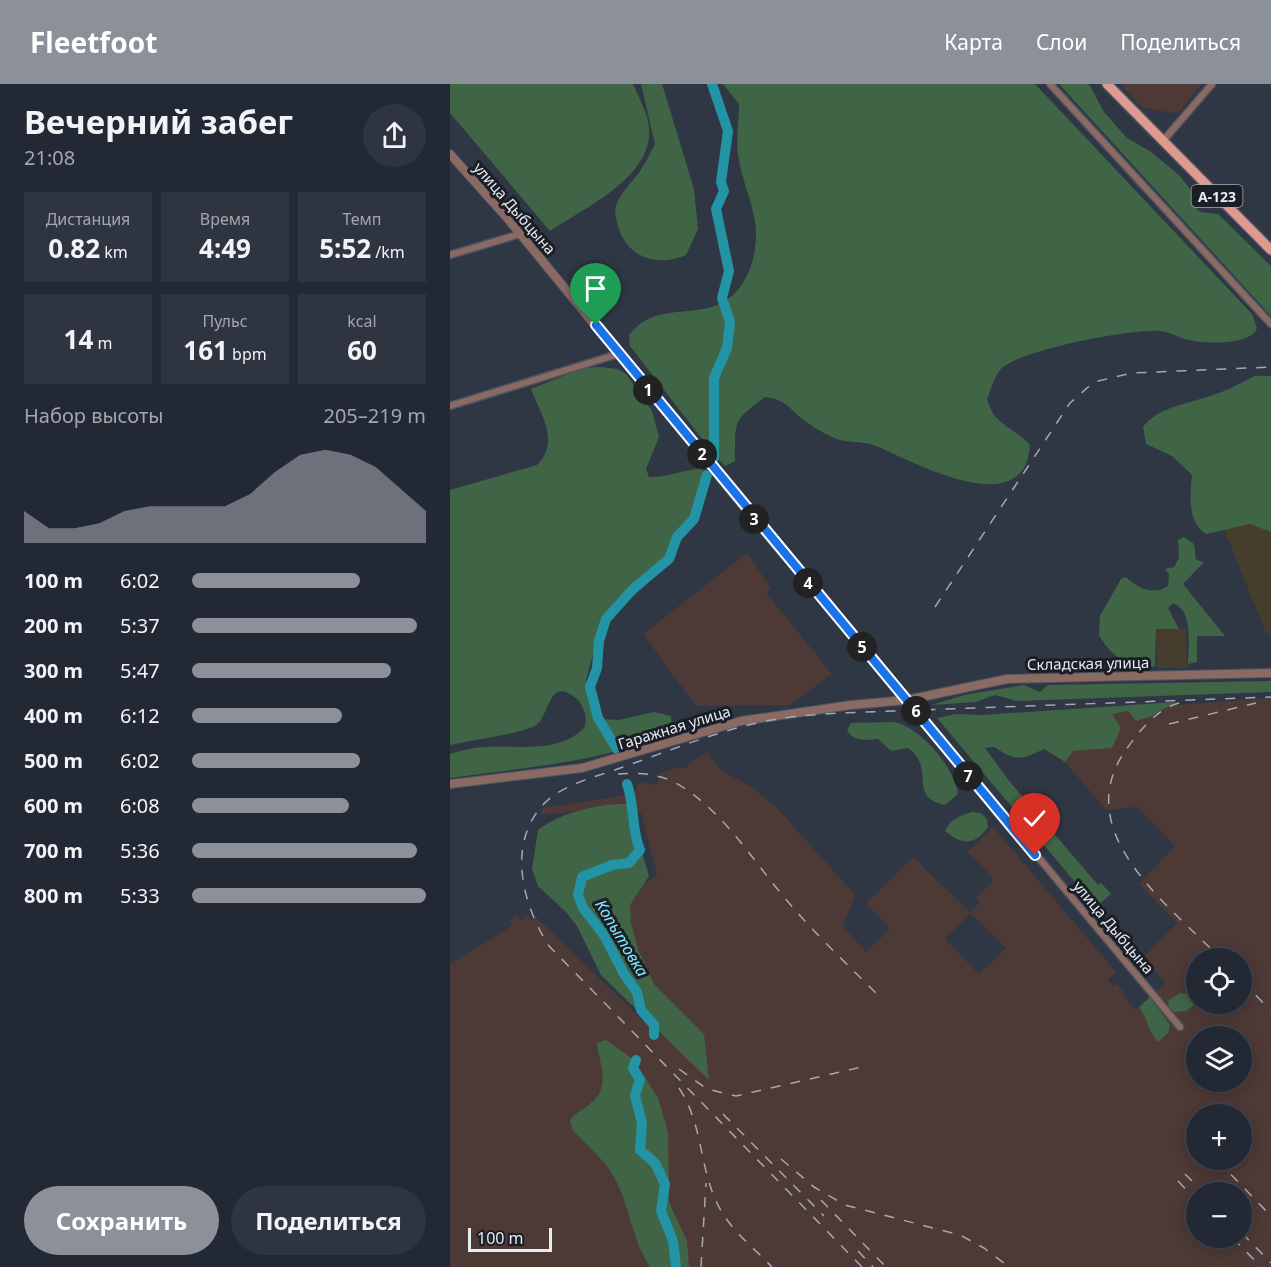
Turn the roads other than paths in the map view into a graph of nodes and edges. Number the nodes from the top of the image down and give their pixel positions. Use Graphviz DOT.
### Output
graph roads {
  1 [pos="1050,84"];
  2 [pos="1107,84"];
  3 [pos="1212,84"];
  4 [pos="1163,141"];
  5 [pos="450,154"];
  6 [pos="520,234"];
  7 [pos="1271,250"];
  8 [pos="450,255"];
  9 [pos="1271,324"];
  10 [pos="618,354"];
  11 [pos="450,406"];
  12 [pos="1271,673"];
  13 [pos="907,700"];
  14 [pos="450,784"];
  15 [pos="1180,1027"];
  1 -- 9 [label="street"];
  2 -- 4 [label="main road, А-123"];
  3 -- 4 [label="street"];
  4 -- 7 [label="main road, А-123"];
  5 -- 6 [label="street, улица Дыбцына"];
  6 -- 8 [label="street"];
  6 -- 10 [label="street, улица Дыбцына"];
  10 -- 11 [label="street"];
  10 -- 13 [label="street, улица Дыбцына"];
  12 -- 13 [label="street, Складская улица"];
  13 -- 14 [label="street, Гаражная улица"];
  13 -- 15 [label="street, улица Дыбцына"];
}
